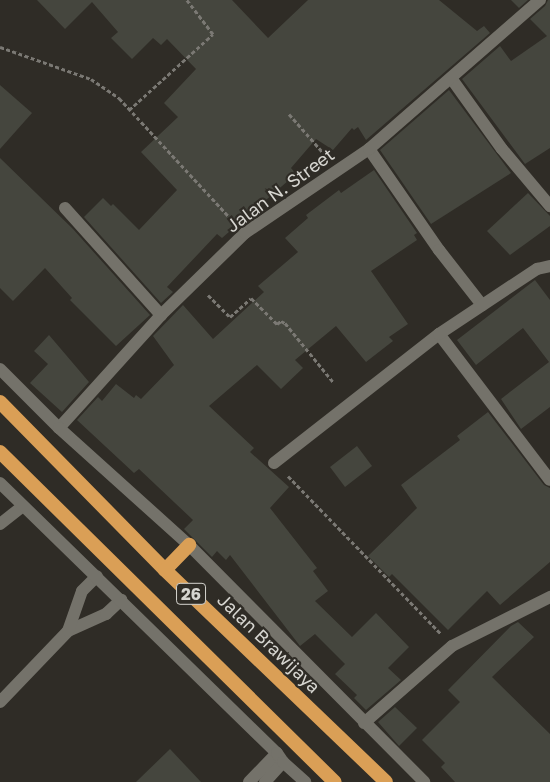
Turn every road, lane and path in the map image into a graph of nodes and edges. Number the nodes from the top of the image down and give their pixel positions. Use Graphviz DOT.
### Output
graph roads {
  1 [pos="186,0"];
  2 [pos="540,0"];
  3 [pos="0,47"];
  4 [pos="451,78"];
  5 [pos="129,110"];
  6 [pos="289,114"];
  7 [pos="369,149"];
  8 [pos="338,169"];
  9 [pos="550,206"];
  10 [pos="64,208"];
  11 [pos="245,233"];
  12 [pos="550,266"];
  13 [pos="195,282"];
  14 [pos="482,305"];
  15 [pos="161,315"];
  16 [pos="439,334"];
  17 [pos="0,369"];
  18 [pos="334,383"];
  19 [pos="0,402"];
  20 [pos="59,428"];
  21 [pos="0,452"];
  22 [pos="274,463"];
  23 [pos="550,480"];
  24 [pos="0,483"];
  25 [pos="23,506"];
  26 [pos="0,524"];
  27 [pos="189,545"];
  28 [pos="165,570"];
  29 [pos="97,576"];
  30 [pos="550,597"];
  31 [pos="121,600"];
  32 [pos="68,631"];
  33 [pos="452,646"];
  34 [pos="0,702"];
  35 [pos="364,723"];
  36 [pos="280,757"];
  37 [pos="249,782"];
  38 [pos="265,782"];
  39 [pos="305,782"];
  40 [pos="336,782"];
  41 [pos="386,782"];
  42 [pos="424,782"];
  1 -- 5 [label="path"];
  2 -- 4 [label="street, Jalan N. Street"];
  3 -- 5 [label="path"];
  4 -- 7 [label="street, Jalan N. Street"];
  4 -- 9 [label="street"];
  5 -- 11 [label="path"];
  6 -- 8 [label="path"];
  7 -- 8 [label="street, Jalan N. Street"];
  7 -- 14 [label="street"];
  8 -- 11 [label="street, Jalan N. Street"];
  10 -- 15 [label="street"];
  11 -- 13 [label="street, Jalan N. Street"];
  12 -- 14 [label="street"];
  13 -- 15 [label="street, Jalan N. Street"];
  13 -- 18 [label="path"];
  14 -- 16 [label="street"];
  15 -- 20 [label="street, Jalan N. Street"];
  16 -- 22 [label="street"];
  16 -- 23 [label="street"];
  17 -- 20 [label="street"];
  19 -- 28 [label="highway, Jalan Brawijaya / 26"];
  20 -- 27 [label="street"];
  21 -- 40 [label="highway, 26"];
  22 -- 33 [label="path"];
  24 -- 25 [label="street"];
  25 -- 26 [label="street"];
  25 -- 29 [label="street"];
  27 -- 28 [label="highway"];
  27 -- 35 [label="street"];
  28 -- 41 [label="highway, Jalan Brawijaya / 26"];
  29 -- 31 [label="street"];
  29 -- 32 [label="street"];
  30 -- 33 [label="street"];
  31 -- 32 [label="street"];
  31 -- 36 [label="street"];
  32 -- 34 [label="street"];
  33 -- 35 [label="street"];
  35 -- 42 [label="street"];
  36 -- 37 [label="street"];
  36 -- 38 [label="street"];
  36 -- 39 [label="street"];
}
